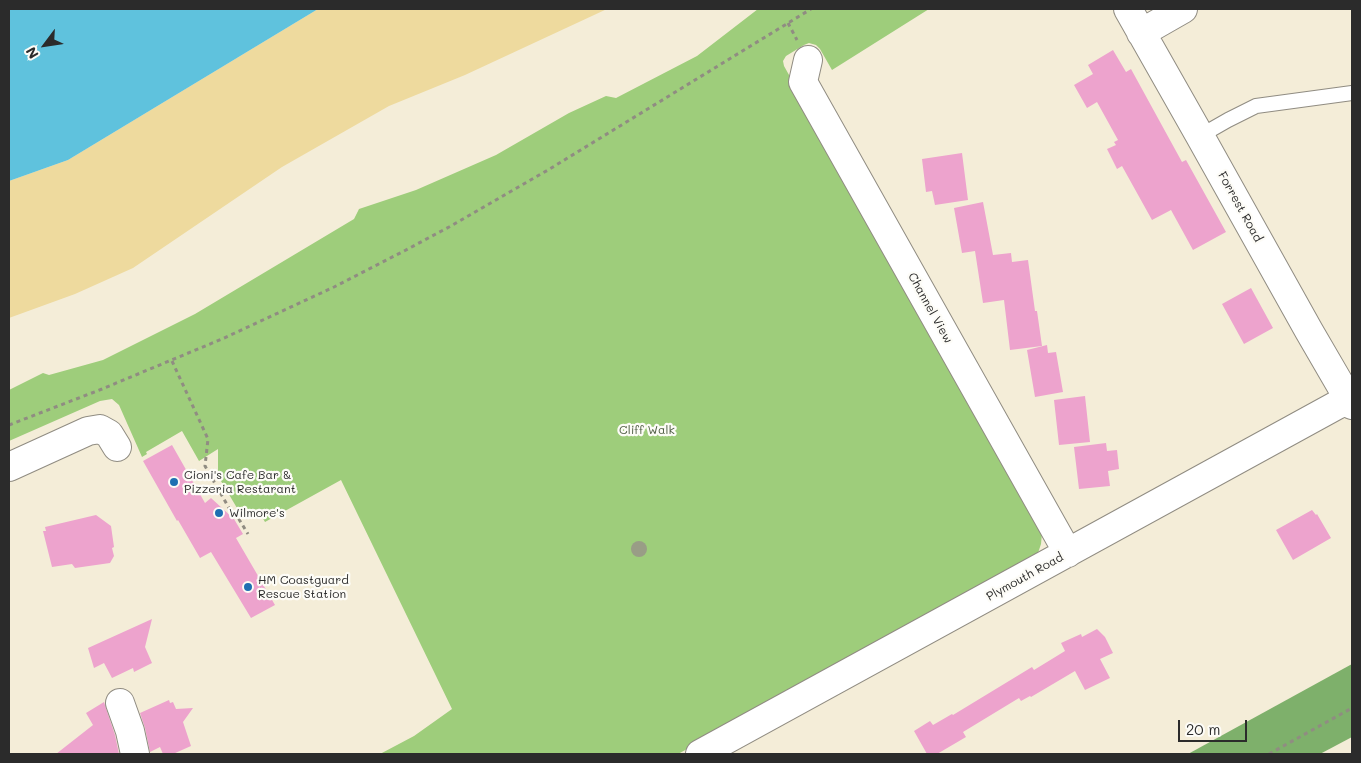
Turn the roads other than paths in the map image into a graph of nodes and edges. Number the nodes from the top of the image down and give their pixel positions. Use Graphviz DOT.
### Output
graph roads {
  1 [pos="1128,9"];
  2 [pos="1183,9"];
  3 [pos="1142,33"];
  4 [pos="808,60"];
  5 [pos="1352,93"];
  6 [pos="1200,136"];
  7 [pos="1351,401"];
  8 [pos="117,447"];
  9 [pos="9,467"];
  10 [pos="1068,553"];
  11 [pos="120,704"];
  12 [pos="135,754"];
  13 [pos="700,754"];
  1 -- 3 [label="street, Forrest Road"];
  2 -- 3 [label="street"];
  3 -- 6 [label="street, Forrest Road"];
  4 -- 10 [label="street, Channel View"];
  5 -- 6 [label="lane"];
  6 -- 7 [label="street, Forrest Road"];
  7 -- 10 [label="street, Plymouth Road"];
  8 -- 9 [label="street"];
  10 -- 13 [label="street, Plymouth Road"];
  11 -- 12 [label="street"];
}
